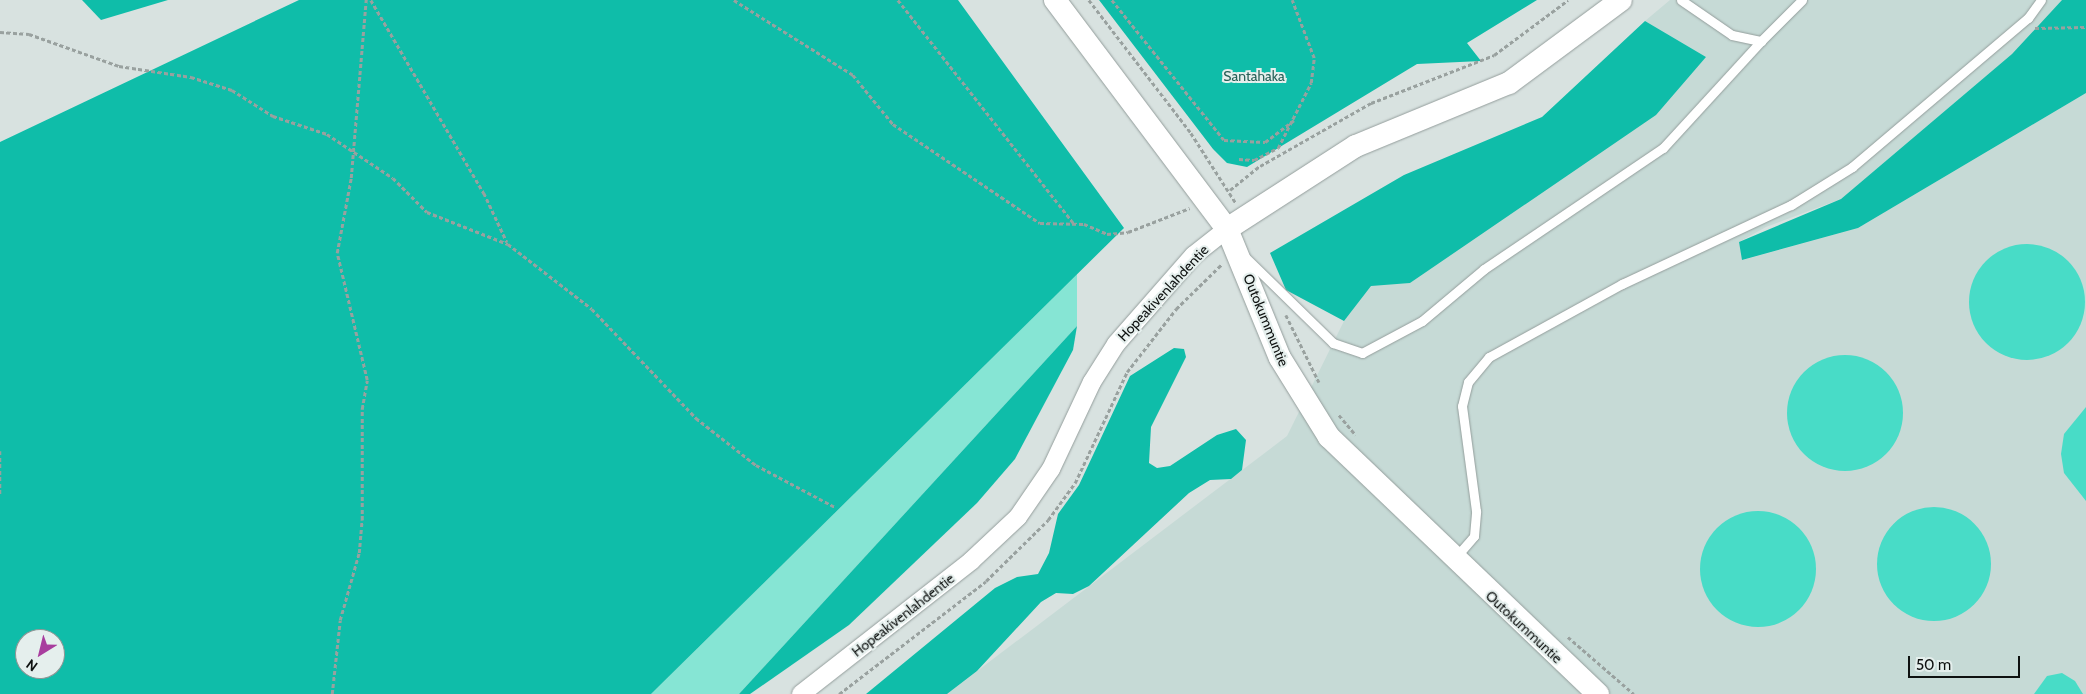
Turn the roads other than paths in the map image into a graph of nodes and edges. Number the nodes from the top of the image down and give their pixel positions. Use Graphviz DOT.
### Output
graph roads {
  1 [pos="1055,0"];
  2 [pos="1620,0"];
  3 [pos="1681,0"];
  4 [pos="1802,0"];
  5 [pos="2041,0"];
  6 [pos="1761,41"];
  7 [pos="1235,223"];
  8 [pos="1238,249"];
  9 [pos="1453,560"];
  10 [pos="802,694"];
  11 [pos="1598,694"];
  1 -- 7 [label="street, Outokummuntie"];
  2 -- 7 [label="street, Hopeakivenlahdentie"];
  3 -- 6 [label="lane"];
  4 -- 6 [label="lane"];
  5 -- 9 [label="lane"];
  6 -- 8 [label="lane"];
  7 -- 8 [label="street, Outokummuntie"];
  7 -- 10 [label="street, Hopeakivenlahdentie"];
  8 -- 9 [label="street, Outokummuntie"];
  9 -- 11 [label="street, Outokummuntie"];
}
